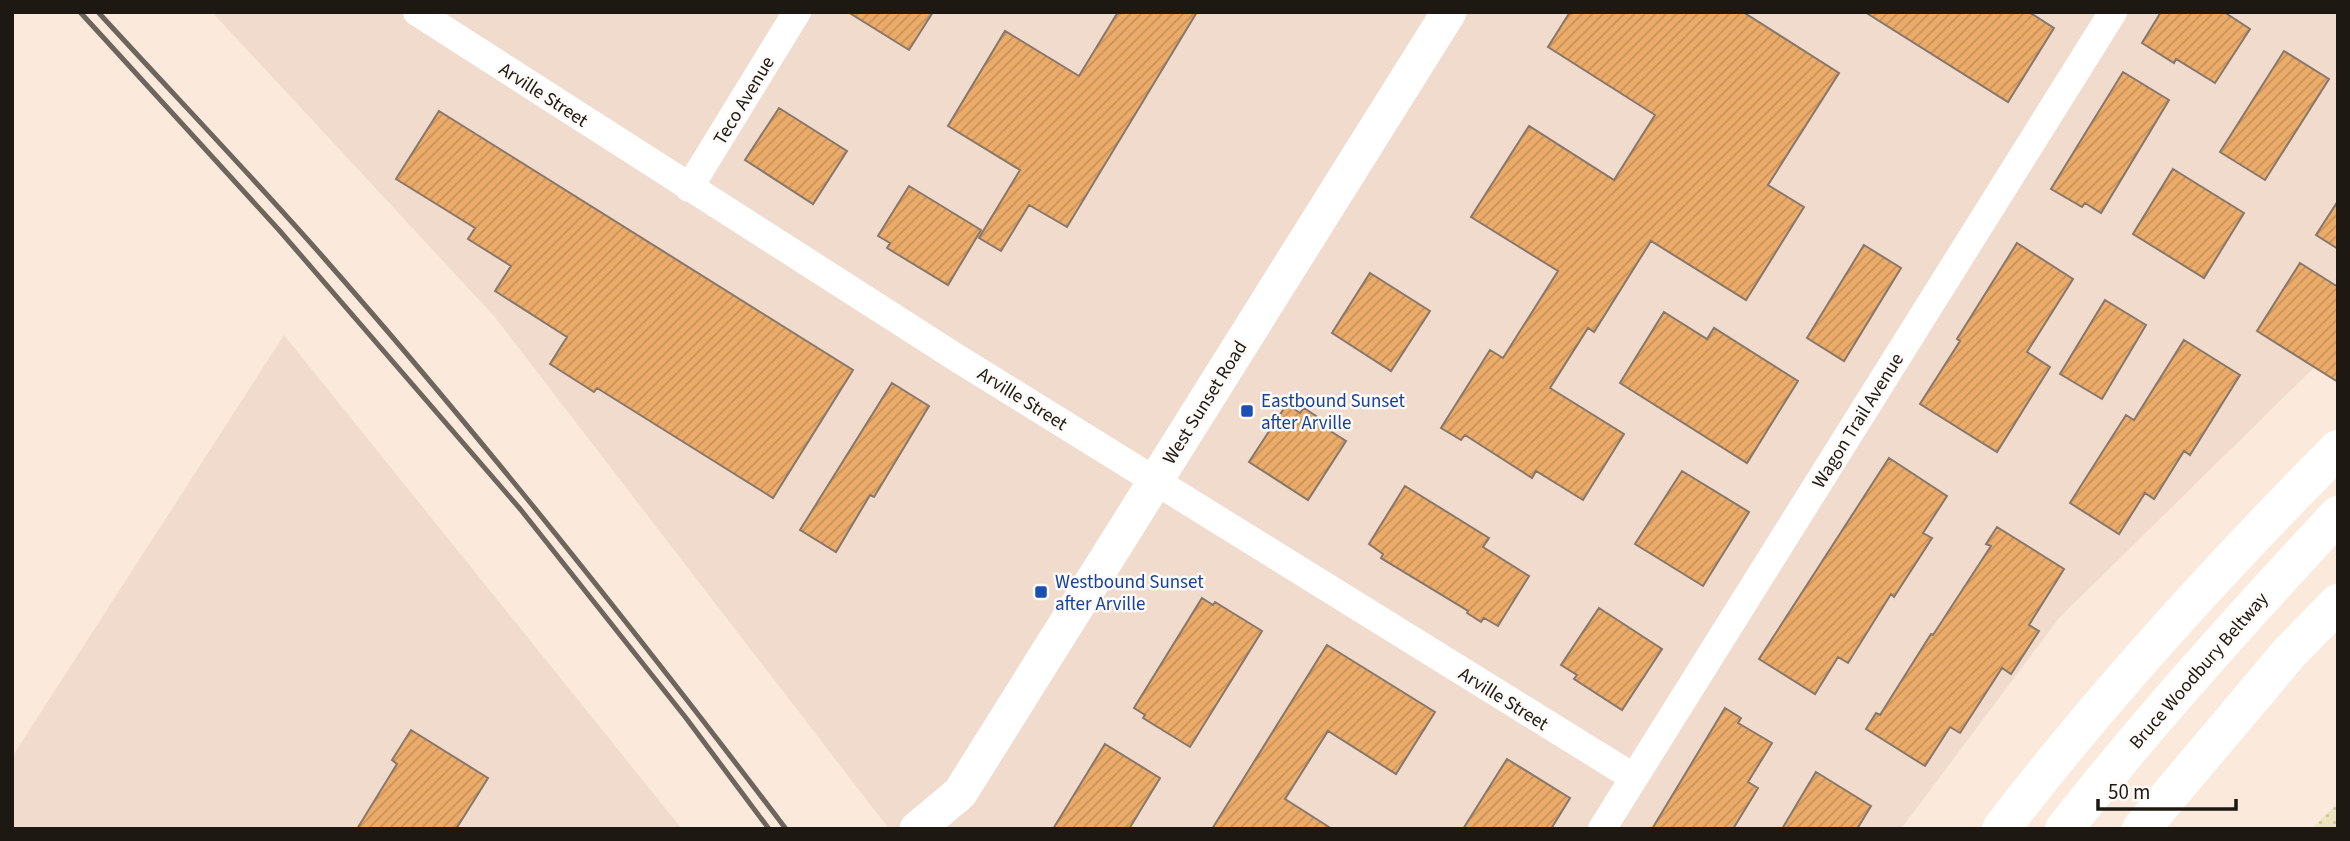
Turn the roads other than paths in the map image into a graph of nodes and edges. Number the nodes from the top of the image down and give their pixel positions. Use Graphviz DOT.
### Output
graph roads {
  1 [pos="417,12"];
  2 [pos="797,12"];
  3 [pos="1449,12"];
  4 [pos="2113,12"];
  5 [pos="689,188"];
  6 [pos="2338,449"];
  7 [pos="1154,481"];
  8 [pos="2338,515"];
  9 [pos="2338,603"];
  10 [pos="1633,777"];
  11 [pos="960,793"];
  12 [pos="918,829"];
  13 [pos="952,829"];
  14 [pos="1602,829"];
  15 [pos="2001,829"];
  16 [pos="2064,829"];
  17 [pos="2141,829"];
  1 -- 5 [label="street, Arville Street"];
  2 -- 5 [label="street, Teco Avenue"];
  3 -- 7 [label="main road, West Sunset Road"];
  4 -- 10 [label="street, Wagon Trail Avenue"];
  5 -- 7 [label="street, Arville Street"];
  6 -- 15 [label="highway"];
  7 -- 10 [label="street, Arville Street"];
  7 -- 11 [label="main road, West Sunset Road"];
  8 -- 16 [label="highway, Bruce Woodbury Beltway"];
  9 -- 17 [label="highway"];
  10 -- 14 [label="street, Wagon Trail Avenue"];
  11 -- 12 [label="main road, West Sunset Road"];
  11 -- 13 [label="main road, West Sunset Road"];
}
